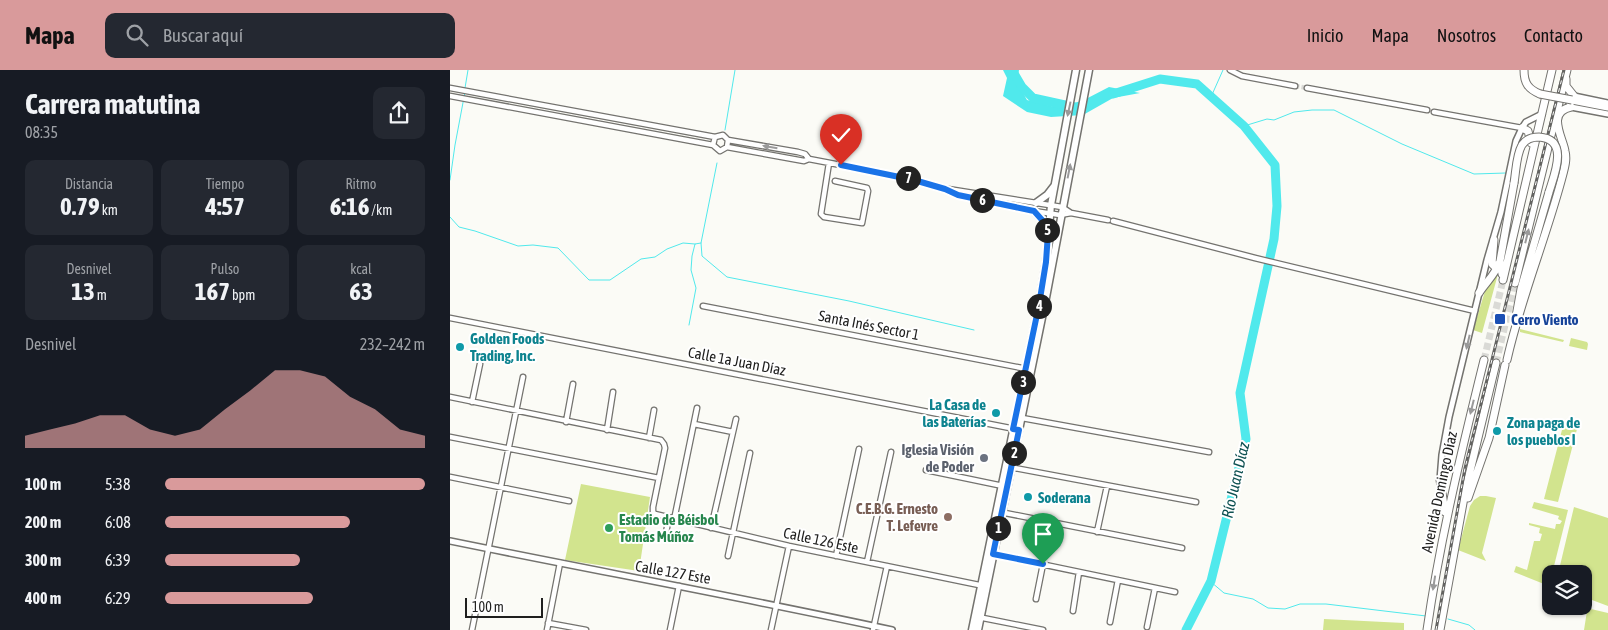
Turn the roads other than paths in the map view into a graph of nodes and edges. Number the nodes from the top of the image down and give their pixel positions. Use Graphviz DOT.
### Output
graph roads {
  1 [pos="1076,70"];
  2 [pos="1089,70"];
  3 [pos="1230,70"];
  4 [pos="1524,70"];
  5 [pos="1552,70"];
  6 [pos="1567,73"];
  7 [pos="1294,86"];
  8 [pos="1566,86"];
  9 [pos="450,88"];
  10 [pos="1307,88"];
  11 [pos="450,96"];
  12 [pos="1573,101"];
  13 [pos="1608,103"];
  14 [pos="1608,107"];
  15 [pos="1427,110"];
  16 [pos="1434,112"];
  17 [pos="1560,113"];
  18 [pos="1542,114"];
  19 [pos="1608,114"];
  20 [pos="1522,128"];
  21 [pos="715,137"];
  22 [pos="728,140"];
  23 [pos="713,145"];
  24 [pos="727,147"];
  25 [pos="809,158"];
  26 [pos="829,162"];
  27 [pos="1532,162"];
  28 [pos="835,181"];
  29 [pos="1055,185"];
  30 [pos="945,189"];
  31 [pos="1036,203"];
  32 [pos="1051,205"];
  33 [pos="1062,207"];
  34 [pos="1034,211"];
  35 [pos="1050,213"];
  36 [pos="1071,213"];
  37 [pos="1060,214"];
  38 [pos="1516,228"];
  39 [pos="1048,233"];
  40 [pos="1494,240"];
  41 [pos="1500,260"];
  42 [pos="1515,283"];
  43 [pos="1479,293"];
  44 [pos="703,306"];
  45 [pos="1475,312"];
  46 [pos="450,318"];
  47 [pos="1514,333"];
  48 [pos="1484,360"];
  49 [pos="1503,362"];
  50 [pos="480,364"];
  51 [pos="1028,369"];
  52 [pos="523,377"];
  53 [pos="574,384"];
  54 [pos="613,392"];
  55 [pos="1488,393"];
  56 [pos="450,397"];
  57 [pos="472,402"];
  58 [pos="697,408"];
  59 [pos="654,410"];
  60 [pos="516,411"];
  61 [pos="1022,418"];
  62 [pos="736,419"];
  63 [pos="566,422"];
  64 [pos="694,424"];
  65 [pos="1016,429"];
  66 [pos="608,430"];
  67 [pos="732,432"];
  68 [pos="450,437"];
  69 [pos="649,438"];
  70 [pos="1489,438"];
  71 [pos="509,448"];
  72 [pos="859,449"];
  73 [pos="891,452"];
  74 [pos="1209,452"];
  75 [pos="750,453"];
  76 [pos="1008,467"];
  77 [pos="926,470"];
  78 [pos="450,477"];
  79 [pos="658,478"];
  80 [pos="1440,480"];
  81 [pos="1004,486"];
  82 [pos="1106,486"];
  83 [pos="501,488"];
  84 [pos="569,501"];
  85 [pos="1196,502"];
  86 [pos="999,512"];
  87 [pos="672,519"];
  88 [pos="1461,522"];
  89 [pos="1446,524"];
  90 [pos="711,528"];
  91 [pos="1096,532"];
  92 [pos="733,533"];
  93 [pos="665,537"];
  94 [pos="450,541"];
  95 [pos="789,546"];
  96 [pos="488,548"];
  97 [pos="1182,548"];
  98 [pos="990,553"];
  99 [pos="728,556"];
  100 [pos="836,556"];
  101 [pos="866,562"];
  102 [pos="560,563"];
  103 [pos="1043,564"];
  104 [pos="887,566"];
  105 [pos="1079,572"];
  106 [pos="1118,580"];
  107 [pos="679,586"];
  108 [pos="983,586"];
  109 [pos="1155,588"];
  110 [pos="1175,592"];
  111 [pos="1036,599"];
  112 [pos="776,606"];
  113 [pos="1074,611"];
  114 [pos="978,617"];
  115 [pos="1110,622"];
  116 [pos="548,623"];
  117 [pos="1147,627"];
  118 [pos="874,628"];
  119 [pos="472,630"];
  120 [pos="547,630"];
  121 [pos="586,630"];
  122 [pos="670,630"];
  123 [pos="771,630"];
  124 [pos="892,630"];
  125 [pos="972,630"];
  126 [pos="978,630"];
  127 [pos="1043,630"];
  128 [pos="1427,630"];
  129 [pos="1440,630"];
  1 -- 29 [label="main road, one-way"];
  33 -- 2 [label="main road, one-way"];
  3 -- 7 [label="street"];
  4 -- 12 [label="main road, bridge"];
  5 -- 18 [label="main road"];
  6 -- 8 [label="main road"];
  42 -- 6 [label="main road, one-way"];
  8 -- 12 [label="main road"];
  8 -- 17 [label="main road"];
  9 -- 21 [label="street"];
  10 -- 15 [label="street"];
  11 -- 23 [label="street"];
  12 -- 13 [label="street"];
  12 -- 14 [label="main road"];
  12 -- 17 [label="main road"];
  12 -- 19 [label="street"];
  16 -- 20 [label="street"];
  17 -- 47 [label="main road"];
  18 -- 20 [label="street"];
  18 -- 27 [label="main road"];
  20 -- 27 [label="main road"];
  20 -- 40 [label="street"];
  21 -- 22 [label="street"];
  21 -- 23 [label="street"];
  22 -- 24 [label="street"];
  25 -- 22 [label="street, one-way"];
  23 -- 24 [label="street"];
  24 -- 25 [label="street"];
  25 -- 26 [label="street"];
  26 -- 28 [label="street"];
  26 -- 30 [label="street"];
  27 -- 38 [label="main road"];
  29 -- 31 [label="main road"];
  29 -- 32 [label="main road"];
  30 -- 31 [label="street"];
  30 -- 34 [label="street"];
  31 -- 32 [label="street"];
  32 -- 33 [label="street"];
  32 -- 35 [label="main road"];
  33 -- 36 [label="street"];
  33 -- 37 [label="main road"];
  34 -- 35 [label="street"];
  34 -- 39 [label="main road"];
  35 -- 37 [label="street"];
  35 -- 39 [label="main road"];
  36 -- 37 [label="street"];
  36 -- 45 [label="street"];
  37 -- 51 [label="main road"];
  38 -- 41 [label="main road"];
  38 -- 41 [label="main road"];
  39 -- 51 [label="main road"];
  40 -- 41 [label="main road"];
  40 -- 43 [label="street"];
  41 -- 43 [label="main road"];
  41 -- 47 [label="main road, bridge"];
  43 -- 45 [label="street"];
  44 -- 51 [label="street, Santa Inés Sector 1"];
  45 -- 80 [label="street, one-way"];
  46 -- 65 [label="street, Calle 1a Juan Díaz"];
  47 -- 49 [label="main road"];
  48 -- 89 [label="main road, Avenida Domingo Díaz, one-way"];
  49 -- 55 [label="main road"];
  49 -- 70 [label="main road"];
  50 -- 57 [label="street"];
  51 -- 61 [label="main road"];
  51 -- 65 [label="main road"];
  52 -- 60 [label="street"];
  53 -- 63 [label="street"];
  54 -- 66 [label="street"];
  55 -- 70 [label="main road"];
  55 -- 88 [label="main road, Avenida Domingo Díaz"];
  56 -- 57 [label="street"];
  57 -- 60 [label="street"];
  58 -- 64 [label="street"];
  59 -- 69 [label="street"];
  60 -- 63 [label="street"];
  60 -- 71 [label="street"];
  61 -- 65 [label="main road"];
  61 -- 74 [label="street"];
  62 -- 67 [label="street"];
  63 -- 66 [label="street"];
  64 -- 67 [label="street"];
  64 -- 87 [label="street"];
  65 -- 76 [label="main road"];
  66 -- 69 [label="street"];
  67 -- 90 [label="street"];
  68 -- 71 [label="street"];
  69 -- 79 [label="street"];
  70 -- 88 [label="main road"];
  71 -- 79 [label="street"];
  71 -- 83 [label="street"];
  72 -- 100 [label="street"];
  73 -- 101 [label="street"];
  75 -- 92 [label="street"];
  76 -- 81 [label="main road"];
  76 -- 82 [label="street"];
  77 -- 81 [label="street"];
  78 -- 83 [label="street"];
  79 -- 87 [label="street, Calle 126 Este"];
  80 -- 89 [label="main road"];
  81 -- 86 [label="main road"];
  82 -- 85 [label="street"];
  82 -- 91 [label="street"];
  83 -- 84 [label="street"];
  83 -- 96 [label="street"];
  86 -- 91 [label="street"];
  86 -- 98 [label="main road"];
  87 -- 90 [label="street, Calle 126 Este"];
  87 -- 93 [label="street"];
  88 -- 129 [label="main road, Avenida Domingo Díaz"];
  89 -- 128 [label="main road, Avenida Domingo Díaz, one-way"];
  90 -- 92 [label="street, Calle 126 Este"];
  91 -- 97 [label="street"];
  92 -- 95 [label="street, Calle 126 Este"];
  92 -- 99 [label="street"];
  94 -- 96 [label="street, Calle 127 Este"];
  95 -- 100 [label="street, Calle 126 Este"];
  95 -- 112 [label="street"];
  96 -- 102 [label="street, Calle 127 Este"];
  96 -- 119 [label="street"];
  98 -- 103 [label="street"];
  98 -- 108 [label="main road"];
  100 -- 101 [label="street, Calle 126 Este"];
  101 -- 104 [label="street, Calle 126 Este"];
  102 -- 107 [label="street, Calle 127 Este"];
  102 -- 116 [label="street"];
  103 -- 105 [label="street"];
  103 -- 111 [label="street"];
  104 -- 108 [label="street, Calle 126 Este"];
  104 -- 118 [label="street"];
  105 -- 106 [label="street"];
  105 -- 113 [label="street"];
  106 -- 109 [label="street"];
  106 -- 115 [label="street"];
  107 -- 112 [label="street, Calle 127 Este"];
  107 -- 122 [label="street"];
  108 -- 114 [label="main road"];
  109 -- 110 [label="street"];
  109 -- 117 [label="street"];
  112 -- 118 [label="street, Calle 127 Este"];
  112 -- 123 [label="street"];
  114 -- 125 [label="main road"];
  114 -- 126 [label="main road"];
  114 -- 127 [label="street"];
  116 -- 120 [label="street"];
  116 -- 121 [label="street"];
  118 -- 124 [label="street, Calle 127 Este"];
}
